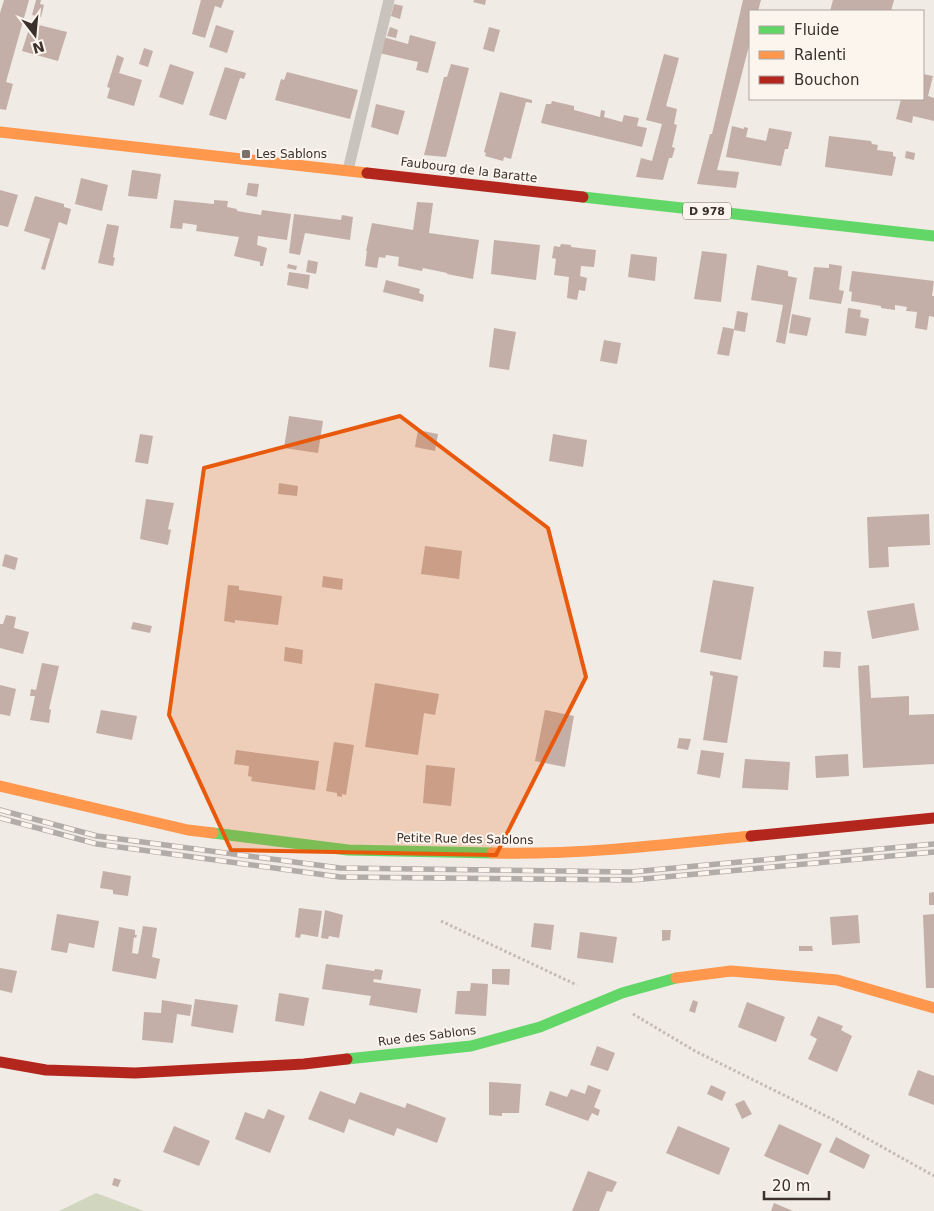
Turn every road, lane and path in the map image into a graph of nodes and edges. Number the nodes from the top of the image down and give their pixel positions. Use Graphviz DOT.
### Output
graph roads {
  1 [pos="389,0"];
  2 [pos="0,132"];
  3 [pos="348,170"];
  4 [pos="934,236"];
  5 [pos="0,786"];
  6 [pos="934,818"];
  7 [pos="441,922"];
  8 [pos="582,987"];
  9 [pos="934,1008"];
  10 [pos="631,1013"];
  11 [pos="0,1062"];
  12 [pos="934,1176"];
  1 -- 3 [label="lane"];
  2 -- 3 [label="street, Faubourg de la Baratte / D 978"];
  3 -- 4 [label="street, Faubourg de la Baratte / D 978"];
  5 -- 6 [label="street, Petite Rue des Sablons"];
  7 -- 8 [label="path"];
  9 -- 11 [label="street, Rue des Sablons"];
  10 -- 12 [label="path"];
}
